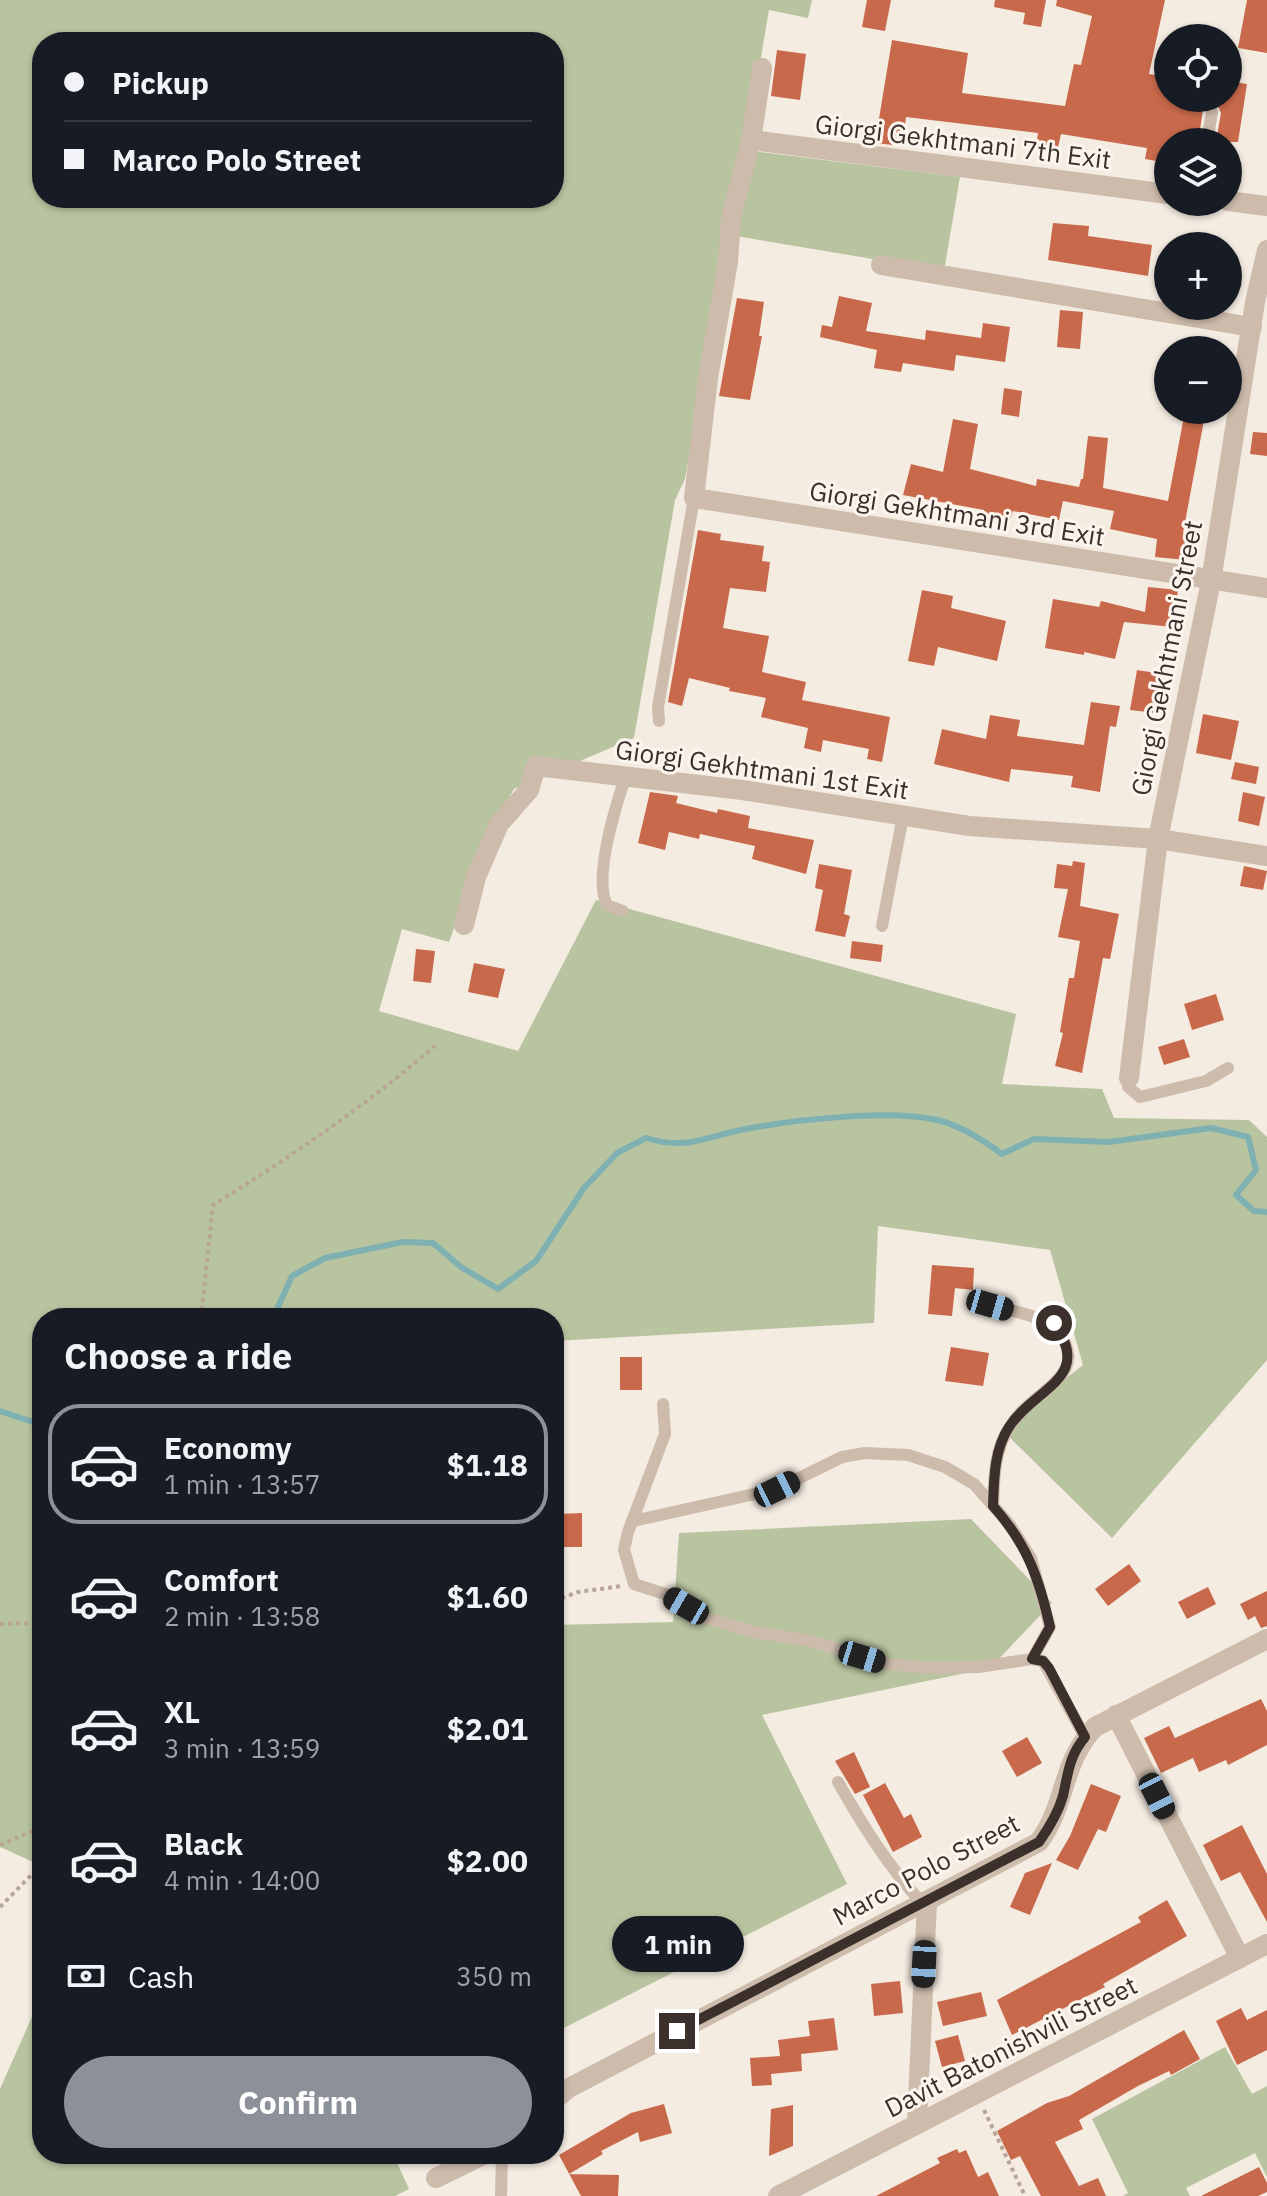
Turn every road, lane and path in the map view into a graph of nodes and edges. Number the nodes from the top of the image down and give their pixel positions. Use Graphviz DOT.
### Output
graph roads {
  1 [pos="762,68"];
  2 [pos="1212,112"];
  3 [pos="1209,128"];
  4 [pos="751,140"];
  5 [pos="1154,192"];
  6 [pos="1242,203"];
  7 [pos="1267,206"];
  8 [pos="1267,250"];
  9 [pos="881,265"];
  10 [pos="1256,338"];
  11 [pos="694,498"];
  12 [pos="1211,581"];
  13 [pos="1267,588"];
  14 [pos="659,721"];
  15 [pos="626,775"];
  16 [pos="903,816"];
  17 [pos="1158,839"];
  18 [pos="1267,856"];
  19 [pos="623,911"];
  20 [pos="464,925"];
  21 [pos="882,926"];
  22 [pos="435,1046"];
  23 [pos="1228,1068"];
  24 [pos="1129,1078"];
  25 [pos="990,1305"];
  26 [pos="202,1308"];
  27 [pos="663,1404"];
  28 [pos="993,1506"];
  29 [pos="633,1521"];
  30 [pos="634,1584"];
  31 [pos="564,1597"];
  32 [pos="32,1623"];
  33 [pos="0,1624"];
  34 [pos="1267,1639"];
  35 [pos="1032,1659"];
  36 [pos="1116,1715"];
  37 [pos="1085,1737"];
  38 [pos="838,1782"];
  39 [pos="32,1831"];
  40 [pos="0,1845"];
  41 [pos="32,1874"];
  42 [pos="924,1902"];
  43 [pos="0,1907"];
  44 [pos="1267,1944"];
  45 [pos="1240,1958"];
  46 [pos="564,2092"];
  47 [pos="976,2093"];
  48 [pos="917,2124"];
  49 [pos="465,2164"];
  50 [pos="502,2164"];
  51 [pos="436,2178"];
  52 [pos="501,2196"];
  53 [pos="778,2196"];
  54 [pos="1025,2196"];
  1 -- 4 [label="street"];
  2 -- 3 [label="lane"];
  4 -- 5 [label="street, Giorgi Gekhtmani 7th Exit"];
  4 -- 11 [label="street"];
  6 -- 7 [label="street"];
  8 -- 10 [label="street, Giorgi Gekhtmani Street"];
  9 -- 10 [label="street"];
  10 -- 12 [label="street, Giorgi Gekhtmani Street"];
  11 -- 12 [label="street, Giorgi Gekhtmani 3rd Exit"];
  11 -- 14 [label="lane"];
  12 -- 13 [label="street, Giorgi Gekhtmani 3rd Exit"];
  12 -- 17 [label="street, Giorgi Gekhtmani Street"];
  15 -- 16 [label="street, Giorgi Gekhtmani 1st Exit"];
  15 -- 19 [label="lane"];
  15 -- 20 [label="street, Giorgi Gekhtmani 1st Exit"];
  16 -- 17 [label="street, Giorgi Gekhtmani 1st Exit"];
  16 -- 21 [label="lane"];
  17 -- 18 [label="street, Giorgi Gekhtmani 1st Exit"];
  17 -- 24 [label="street, Giorgi Gekhtmani Street"];
  22 -- 26 [label="path"];
  23 -- 24 [label="lane"];
  25 -- 28 [label="lane"];
  27 -- 29 [label="lane"];
  28 -- 29 [label="lane"];
  28 -- 35 [label="lane"];
  29 -- 30 [label="lane"];
  30 -- 31 [label="path"];
  30 -- 35 [label="lane"];
  32 -- 33 [label="path"];
  34 -- 36 [label="street, Marco Polo Street"];
  35 -- 37 [label="lane"];
  36 -- 37 [label="street, Marco Polo Street"];
  36 -- 45 [label="street"];
  37 -- 42 [label="street, Marco Polo Street"];
  38 -- 42 [label="lane"];
  39 -- 40 [label="path"];
  41 -- 43 [label="path"];
  42 -- 46 [label="street, Marco Polo Street"];
  42 -- 48 [label="street"];
  44 -- 45 [label="street, Davit Batonishvili Street"];
  45 -- 47 [label="street, Davit Batonishvili Street"];
  47 -- 48 [label="street, Davit Batonishvili Street"];
  47 -- 54 [label="path"];
  48 -- 53 [label="street, Davit Batonishvili Street"];
  49 -- 51 [label="street"];
  50 -- 52 [label="lane"];
}
